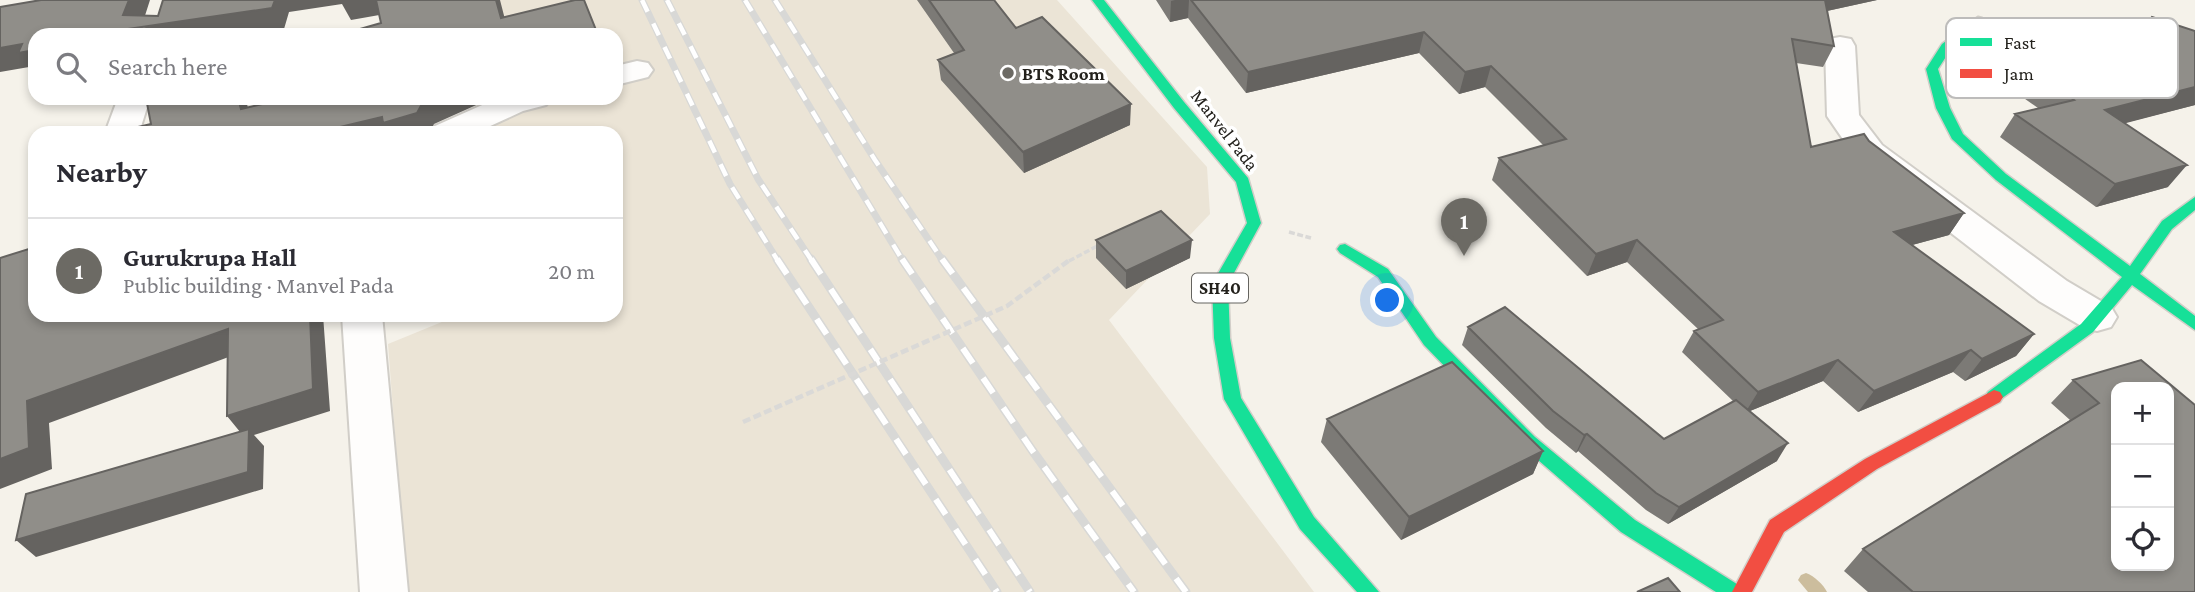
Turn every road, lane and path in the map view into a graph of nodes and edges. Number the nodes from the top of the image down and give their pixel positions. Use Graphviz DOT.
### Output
graph roads {
  1 [pos="1098,0"];
  2 [pos="1840,46"];
  3 [pos="1946,47"];
  4 [pos="132,105"];
  5 [pos="510,105"];
  6 [pos="124,126"];
  7 [pos="463,126"];
  8 [pos="2195,202"];
  9 [pos="1254,223"];
  10 [pos="1111,239"];
  11 [pos="1345,249"];
  12 [pos="2131,276"];
  13 [pos="2096,317"];
  14 [pos="363,322"];
  15 [pos="2195,324"];
  16 [pos="743,422"];
  17 [pos="384,592"];
  18 [pos="1369,592"];
  19 [pos="1733,592"];
  20 [pos="1742,592"];
  1 -- 9 [label="street, Manvel Pada"];
  2 -- 13 [label="street"];
  3 -- 12 [label="street"];
  4 -- 6 [label="street"];
  5 -- 7 [label="street"];
  8 -- 12 [label="street"];
  9 -- 11 [label="path"];
  9 -- 18 [label="street, SH40"];
  10 -- 16 [label="path, bridge"];
  11 -- 19 [label="street"];
  12 -- 13 [label="street"];
  12 -- 15 [label="street"];
  13 -- 20 [label="street"];
  14 -- 17 [label="street"];
}
